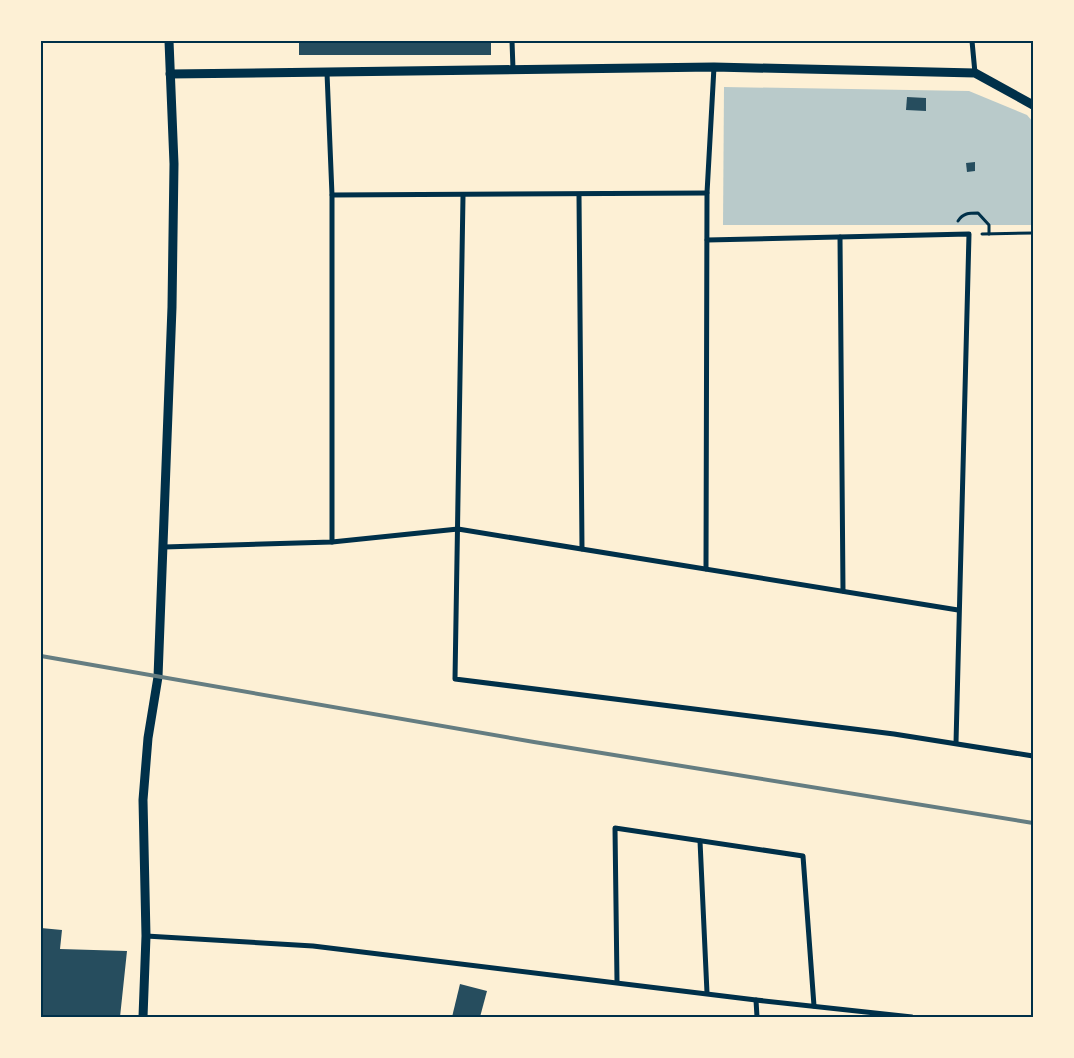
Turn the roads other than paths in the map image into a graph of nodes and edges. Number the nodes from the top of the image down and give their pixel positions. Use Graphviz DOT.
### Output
graph roads {
  1 [pos="169,41"];
  2 [pos="512,41"];
  3 [pos="972,41"];
  4 [pos="714,67"];
  5 [pos="513,69"];
  6 [pos="327,73"];
  7 [pos="975,73"];
  8 [pos="170,74"];
  9 [pos="1033,105"];
  10 [pos="707,194"];
  11 [pos="332,195"];
  12 [pos="579,195"];
  13 [pos="463,196"];
  14 [pos="840,237"];
  15 [pos="707,240"];
  16 [pos="458,529"];
  17 [pos="332,542"];
  18 [pos="164,547"];
  19 [pos="582,549"];
  20 [pos="706,569"];
  21 [pos="843,591"];
  22 [pos="958,610"];
  23 [pos="956,744"];
  24 [pos="1033,756"];
  25 [pos="700,841"];
  26 [pos="146,936"];
  27 [pos="617,982"];
  28 [pos="706,994"];
  29 [pos="756,1000"];
  30 [pos="814,1006"];
  31 [pos="143,1017"];
  32 [pos="758,1017"];
  33 [pos="912,1017"];
  1 -- 8 [label="street"];
  2 -- 5 [label="street"];
  3 -- 7 [label="street"];
  4 -- 5 [label="street"];
  4 -- 7 [label="street"];
  4 -- 10 [label="street"];
  5 -- 6 [label="street"];
  6 -- 8 [label="street"];
  6 -- 11 [label="street"];
  7 -- 9 [label="street"];
  8 -- 18 [label="street"];
  10 -- 12 [label="street"];
  10 -- 15 [label="street"];
  11 -- 13 [label="street"];
  11 -- 17 [label="street"];
  12 -- 13 [label="street"];
  12 -- 19 [label="street"];
  13 -- 16 [label="street"];
  14 -- 15 [label="street"];
  14 -- 21 [label="street"];
  14 -- 22 [label="street"];
  15 -- 20 [label="street"];
  16 -- 17 [label="street"];
  16 -- 19 [label="street"];
  16 -- 23 [label="street"];
  17 -- 18 [label="street"];
  18 -- 26 [label="street"];
  19 -- 20 [label="street"];
  20 -- 21 [label="street"];
  21 -- 22 [label="street"];
  22 -- 23 [label="street"];
  23 -- 24 [label="street"];
  25 -- 27 [label="street"];
  25 -- 28 [label="street"];
  25 -- 30 [label="street"];
  26 -- 27 [label="street"];
  26 -- 31 [label="street"];
  27 -- 28 [label="street"];
  28 -- 29 [label="street"];
  29 -- 30 [label="street"];
  29 -- 32 [label="street"];
  30 -- 33 [label="street"];
}
